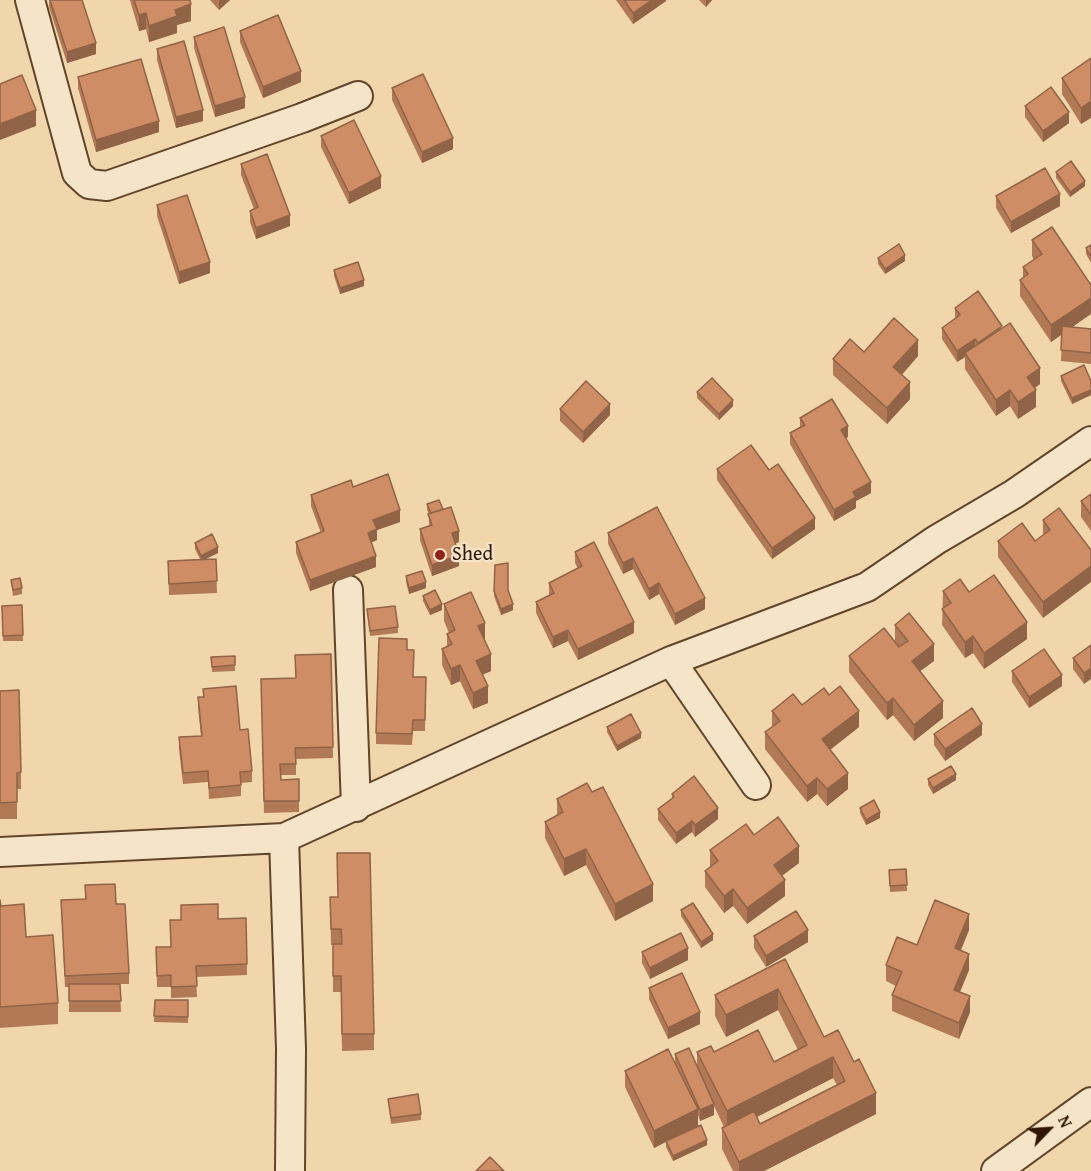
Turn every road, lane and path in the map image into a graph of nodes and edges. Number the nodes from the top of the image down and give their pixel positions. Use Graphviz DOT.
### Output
graph roads {
  1 [pos="30,0"];
  2 [pos="358,96"];
  3 [pos="1091,441"];
  4 [pos="348,590"];
  5 [pos="671,661"];
  6 [pos="756,784"];
  7 [pos="356,807"];
  8 [pos="284,838"];
  9 [pos="0,852"];
  10 [pos="1091,1102"];
  11 [pos="290,1171"];
  12 [pos="996,1171"];
  1 -- 2 [label="street"];
  3 -- 5 [label="street"];
  4 -- 7 [label="street"];
  5 -- 6 [label="street"];
  5 -- 7 [label="street"];
  7 -- 8 [label="street"];
  8 -- 9 [label="street"];
  8 -- 11 [label="street"];
  10 -- 12 [label="street"];
}
